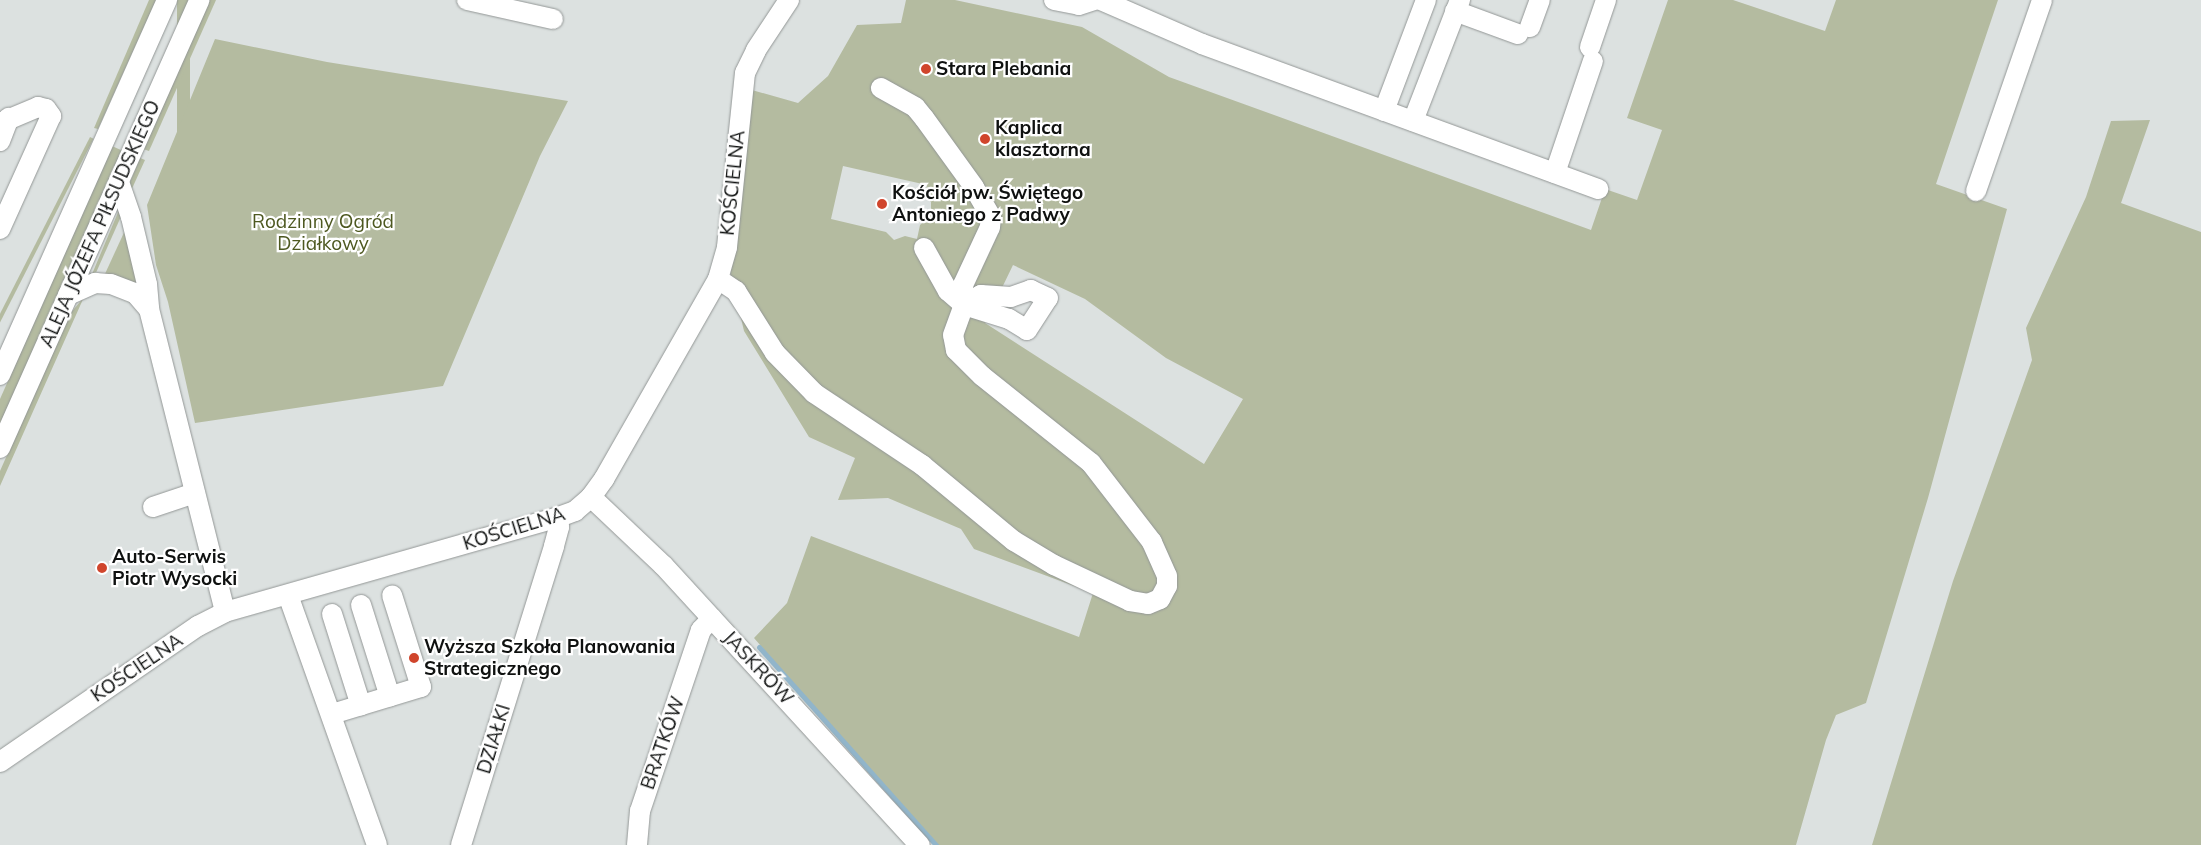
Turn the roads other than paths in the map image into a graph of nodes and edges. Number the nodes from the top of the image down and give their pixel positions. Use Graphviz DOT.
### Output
graph roads {
  1 [pos="167,0"];
  2 [pos="200,0"];
  3 [pos="466,0"];
  4 [pos="789,0"];
  5 [pos="1054,0"];
  6 [pos="1094,0"];
  7 [pos="1101,0"];
  8 [pos="1426,0"];
  9 [pos="1540,0"];
  10 [pos="1606,0"];
  11 [pos="2042,0"];
  12 [pos="1458,6"];
  13 [pos="553,19"];
  14 [pos="881,88"];
  15 [pos="1384,111"];
  16 [pos="5,121"];
  17 [pos="1413,121"];
  18 [pos="0,141"];
  19 [pos="1555,173"];
  20 [pos="119,182"];
  21 [pos="1598,189"];
  22 [pos="1976,191"];
  23 [pos="0,229"];
  24 [pos="924,248"];
  25 [pos="718,279"];
  26 [pos="68,295"];
  27 [pos="964,305"];
  28 [pos="149,310"];
  29 [pos="0,374"];
  30 [pos="0,448"];
  31 [pos="195,493"];
  32 [pos="591,497"];
  33 [pos="153,507"];
  34 [pos="556,518"];
  35 [pos="288,594"];
  36 [pos="392,595"];
  37 [pos="361,605"];
  38 [pos="225,612"];
  39 [pos="332,614"];
  40 [pos="712,618"];
  41 [pos="390,697"];
  42 [pos="361,706"];
  43 [pos="332,714"];
  44 [pos="0,762"];
  45 [pos="377,845"];
  46 [pos="461,845"];
  47 [pos="637,845"];
  48 [pos="920,845"];
  1 -- 29 [label="street, ALEJA JÓZEFA PIŁSUDSKIEGO"];
  2 -- 20 [label="street, ALEJA JÓZEFA PIŁSUDSKIEGO"];
  3 -- 13 [label="street"];
  4 -- 25 [label="street, KOŚCIELNA"];
  5 -- 6 [label="street"];
  7 -- 15 [label="street"];
  8 -- 15 [label="street"];
  9 -- 12 [label="street"];
  10 -- 19 [label="street"];
  11 -- 22 [label="street"];
  12 -- 17 [label="street"];
  14 -- 27 [label="street"];
  15 -- 17 [label="street"];
  16 -- 18 [label="street"];
  16 -- 23 [label="street"];
  17 -- 19 [label="street"];
  19 -- 21 [label="street"];
  20 -- 26 [label="street, ALEJA JÓZEFA PIŁSUDSKIEGO"];
  20 -- 28 [label="street"];
  24 -- 27 [label="street"];
  25 -- 27 [label="street"];
  25 -- 32 [label="street, KOŚCIELNA"];
  26 -- 28 [label="street"];
  26 -- 30 [label="street, ALEJA JÓZEFA PIŁSUDSKIEGO"];
  28 -- 31 [label="street"];
  31 -- 33 [label="street"];
  31 -- 38 [label="street"];
  32 -- 34 [label="street, KOŚCIELNA"];
  32 -- 40 [label="street, JASKRÓW"];
  34 -- 35 [label="street, KOŚCIELNA"];
  34 -- 46 [label="street, DZIAŁKI"];
  35 -- 38 [label="street, KOŚCIELNA"];
  35 -- 43 [label="street"];
  36 -- 41 [label="street"];
  37 -- 41 [label="street"];
  38 -- 44 [label="street, KOŚCIELNA"];
  39 -- 42 [label="street"];
  40 -- 47 [label="street, BRATKÓW"];
  40 -- 48 [label="street, JASKRÓW"];
  41 -- 42 [label="street"];
  42 -- 43 [label="street"];
  43 -- 45 [label="street"];
}
